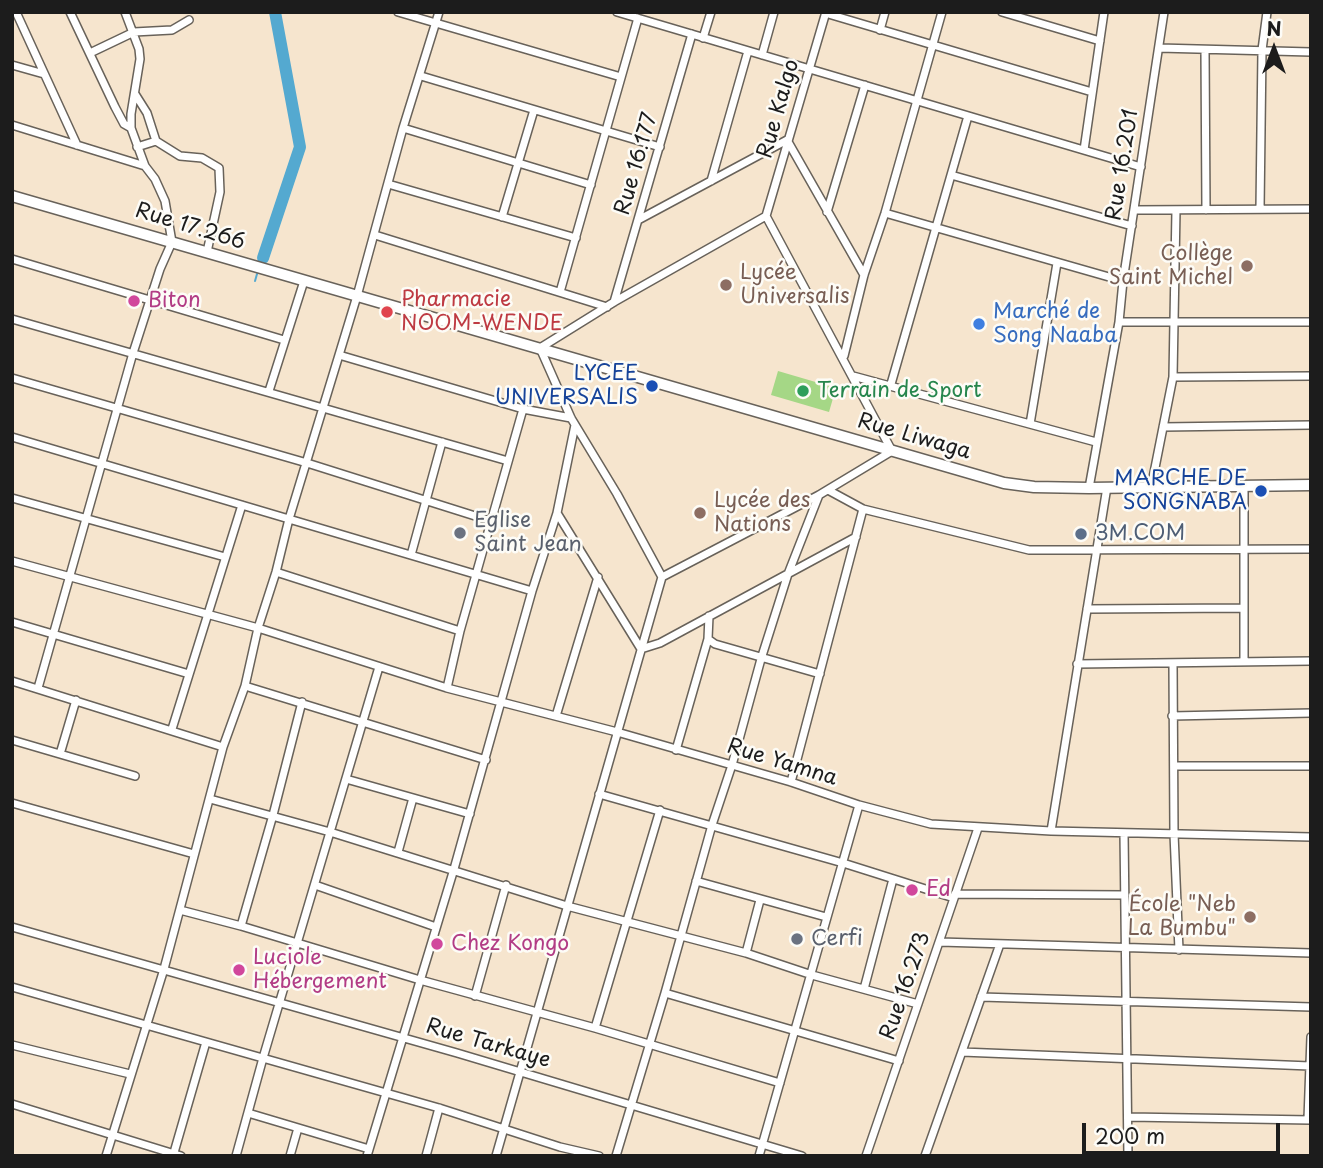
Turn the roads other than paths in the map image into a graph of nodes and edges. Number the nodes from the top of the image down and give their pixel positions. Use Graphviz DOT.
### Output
graph roads {
  1 [pos="70,12"];
  2 [pos="125,12"];
  3 [pos="398,12"];
  4 [pos="439,12"];
  5 [pos="617,12"];
  6 [pos="711,12"];
  7 [pos="774,12"];
  8 [pos="885,12"];
  9 [pos="942,12"];
  10 [pos="1002,12"];
  11 [pos="1104,12"];
  12 [pos="1164,12"];
  13 [pos="1267,12"];
  14 [pos="16,13"];
  15 [pos="825,13"];
  16 [pos="638,18"];
  17 [pos="189,20"];
  18 [pos="436,24"];
  19 [pos="880,30"];
  20 [pos="134,32"];
  21 [pos="692,34"];
  22 [pos="703,38"];
  23 [pos="1100,41"];
  24 [pos="933,46"];
  25 [pos="1159,48"];
  26 [pos="1205,50"];
  27 [pos="1262,50"];
  28 [pos="748,51"];
  29 [pos="1311,52"];
  30 [pos="90,53"];
  31 [pos="762,55"];
  32 [pos="12,65"];
  33 [pos="808,69"];
  34 [pos="44,74"];
  35 [pos="421,76"];
  36 [pos="621,77"];
  37 [pos="865,85"];
  38 [pos="134,93"];
  39 [pos="1092,93"];
  40 [pos="917,101"];
  41 [pos="534,110"];
  42 [pos="968,116"];
  43 [pos="12,125"];
  44 [pos="131,128"];
  45 [pos="403,128"];
  46 [pos="606,131"];
  47 [pos="788,140"];
  48 [pos="156,141"];
  49 [pos="77,145"];
  50 [pos="137,147"];
  51 [pos="660,147"];
  52 [pos="1084,150"];
  53 [pos="517,163"];
  54 [pos="145,166"];
  55 [pos="1141,167"];
  56 [pos="951,174"];
  57 [pos="711,181"];
  58 [pos="388,184"];
  59 [pos="590,185"];
  60 [pos="12,196"];
  61 [pos="1206,209"];
  62 [pos="1260,209"];
  63 [pos="1311,209"];
  64 [pos="1134,210"];
  65 [pos="1176,210"];
  66 [pos="827,212"];
  67 [pos="885,213"];
  68 [pos="766,216"];
  69 [pos="502,217"];
  70 [pos="640,219"];
  71 [pos="1132,226"];
  72 [pos="936,228"];
  73 [pos="375,235"];
  74 [pos="576,238"];
  75 [pos="172,242"];
  76 [pos="207,253"];
  77 [pos="12,259"];
  78 [pos="1057,263"];
  79 [pos="864,275"];
  80 [pos="304,281"];
  81 [pos="1123,281"];
  82 [pos="560,292"];
  83 [pos="357,296"];
  84 [pos="150,300"];
  85 [pos="611,305"];
  86 [pos="12,319"];
  87 [pos="1119,322"];
  88 [pos="1311,322"];
  89 [pos="1175,324"];
  90 [pos="284,340"];
  91 [pos="540,348"];
  92 [pos="133,353"];
  93 [pos="339,355"];
  94 [pos="843,357"];
  95 [pos="853,376"];
  96 [pos="1311,376"];
  97 [pos="1172,377"];
  98 [pos="12,379"];
  99 [pos="891,384"];
  100 [pos="269,391"];
  101 [pos="324,407"];
  102 [pos="117,409"];
  103 [pos="523,409"];
  104 [pos="573,421"];
  105 [pos="1030,424"];
  106 [pos="1311,425"];
  107 [pos="1163,426"];
  108 [pos="12,438"];
  109 [pos="442,442"];
  110 [pos="1096,442"];
  111 [pos="892,451"];
  112 [pos="508,461"];
  113 [pos="307,463"];
  114 [pos="102,465"];
  115 [pos="1311,485"];
  116 [pos="1244,486"];
  117 [pos="1107,487"];
  118 [pos="1088,488"];
  119 [pos="1151,488"];
  120 [pos="828,490"];
  121 [pos="819,495"];
  122 [pos="12,498"];
  123 [pos="426,501"];
  124 [pos="242,505"];
  125 [pos="863,509"];
  126 [pos="557,513"];
  127 [pos="87,517"];
  128 [pos="289,519"];
  129 [pos="491,521"];
  130 [pos="856,537"];
  131 [pos="1311,549"];
  132 [pos="1245,550"];
  133 [pos="1097,551"];
  134 [pos="411,555"];
  135 [pos="225,557"];
  136 [pos="12,561"];
  137 [pos="276,572"];
  138 [pos="475,573"];
  139 [pos="788,574"];
  140 [pos="70,576"];
  141 [pos="662,576"];
  142 [pos="598,577"];
  143 [pos="533,591"];
  144 [pos="1242,608"];
  145 [pos="1087,609"];
  146 [pos="206,614"];
  147 [pos="709,616"];
  148 [pos="12,622"];
  149 [pos="258,628"];
  150 [pos="460,631"];
  151 [pos="54,634"];
  152 [pos="708,639"];
  153 [pos="641,649"];
  154 [pos="761,659"];
  155 [pos="1244,660"];
  156 [pos="1311,660"];
  157 [pos="1077,664"];
  158 [pos="1173,664"];
  159 [pos="379,667"];
  160 [pos="189,674"];
  161 [pos="820,674"];
  162 [pos="12,681"];
  163 [pos="245,685"];
  164 [pos="38,688"];
  165 [pos="447,688"];
  166 [pos="76,700"];
  167 [pos="501,701"];
  168 [pos="302,702"];
  169 [pos="1311,713"];
  170 [pos="556,716"];
  171 [pos="1172,716"];
  172 [pos="363,722"];
  173 [pos="172,729"];
  174 [pos="617,732"];
  175 [pos="12,740"];
  176 [pos="223,747"];
  177 [pos="677,750"];
  178 [pos="60,754"];
  179 [pos="486,760"];
  180 [pos="732,765"];
  181 [pos="1174,766"];
  182 [pos="1311,766"];
  183 [pos="135,776"];
  184 [pos="346,779"];
  185 [pos="791,782"];
  186 [pos="599,794"];
  187 [pos="413,798"];
  188 [pos="210,799"];
  189 [pos="12,803"];
  190 [pos="859,806"];
  191 [pos="660,810"];
  192 [pos="470,814"];
  193 [pos="273,816"];
  194 [pos="712,825"];
  195 [pos="978,828"];
  196 [pos="1051,831"];
  197 [pos="330,832"];
  198 [pos="1124,833"];
  199 [pos="1174,834"];
  200 [pos="1311,837"];
  201 [pos="398,852"];
  202 [pos="194,854"];
  203 [pos="843,863"];
  204 [pos="454,869"];
  205 [pos="893,879"];
  206 [pos="696,881"];
  207 [pos="315,885"];
  208 [pos="506,885"];
  209 [pos="1125,895"];
  210 [pos="955,896"];
  211 [pos="760,900"];
  212 [pos="567,906"];
  213 [pos="180,910"];
  214 [pos="826,917"];
  215 [pos="627,923"];
  216 [pos="241,926"];
  217 [pos="12,927"];
  218 [pos="436,927"];
  219 [pos="681,936"];
  220 [pos="940,943"];
  221 [pos="298,944"];
  222 [pos="1000,944"];
  223 [pos="1126,948"];
  224 [pos="1179,950"];
  225 [pos="746,953"];
  226 [pos="1311,953"];
  227 [pos="164,969"];
  228 [pos="812,975"];
  229 [pos="420,981"];
  230 [pos="12,987"];
  231 [pos="864,989"];
  232 [pos="666,993"];
  233 [pos="475,996"];
  234 [pos="981,996"];
  235 [pos="1126,1001"];
  236 [pos="280,1002"];
  237 [pos="918,1003"];
  238 [pos="1311,1007"];
  239 [pos="536,1013"];
  240 [pos="146,1026"];
  241 [pos="595,1028"];
  242 [pos="795,1031"];
  243 [pos="402,1037"];
  244 [pos="1311,1037"];
  245 [pos="205,1042"];
  246 [pos="12,1045"];
  247 [pos="650,1046"];
  248 [pos="961,1052"];
  249 [pos="263,1058"];
  250 [pos="1128,1059"];
  251 [pos="899,1061"];
  252 [pos="1310,1066"];
  253 [pos="520,1071"];
  254 [pos="130,1074"];
  255 [pos="780,1083"];
  256 [pos="385,1093"];
  257 [pos="12,1104"];
  258 [pos="632,1105"];
  259 [pos="439,1108"];
  260 [pos="248,1113"];
  261 [pos="1129,1116"];
  262 [pos="1309,1120"];
  263 [pos="298,1128"];
  264 [pos="503,1129"];
  265 [pos="112,1135"];
  266 [pos="762,1144"];
  267 [pos="560,1147"];
  268 [pos="368,1152"];
  269 [pos="176,1155"];
  270 [pos="106,1156"];
  271 [pos="236,1156"];
  272 [pos="290,1156"];
  273 [pos="426,1156"];
  274 [pos="496,1156"];
  275 [pos="558,1156"];
  276 [pos="599,1156"];
  277 [pos="616,1156"];
  278 [pos="758,1156"];
  279 [pos="802,1156"];
  280 [pos="866,1156"];
  281 [pos="925,1156"];
  282 [pos="1128,1156"];
  1 -- 30 [label="street"];
  2 -- 20 [label="street"];
  3 -- 18 [label="street"];
  4 -- 18 [label="street"];
  5 -- 16 [label="street"];
  6 -- 22 [label="street"];
  7 -- 31 [label="street"];
  8 -- 19 [label="street"];
  9 -- 24 [label="street"];
  10 -- 23 [label="street"];
  11 -- 23 [label="street"];
  12 -- 25 [label="street, Rue 16.201"];
  13 -- 27 [label="street"];
  14 -- 34 [label="street"];
  15 -- 19 [label="street"];
  15 -- 33 [label="street, Rue Kalgo"];
  16 -- 21 [label="street"];
  16 -- 36 [label="street"];
  17 -- 20 [label="street"];
  18 -- 35 [label="street"];
  18 -- 36 [label="street"];
  19 -- 24 [label="street"];
  20 -- 30 [label="street"];
  20 -- 38 [label="street"];
  21 -- 22 [label="street"];
  21 -- 51 [label="street, Rue 16.177"];
  22 -- 28 [label="street"];
  23 -- 39 [label="street"];
  24 -- 39 [label="street"];
  24 -- 40 [label="street"];
  25 -- 26 [label="street"];
  25 -- 55 [label="street, Rue 16.201"];
  26 -- 27 [label="street"];
  26 -- 61 [label="street"];
  27 -- 29 [label="street"];
  27 -- 62 [label="street"];
  28 -- 31 [label="street"];
  28 -- 57 [label="street"];
  30 -- 44 [label="street"];
  31 -- 33 [label="street"];
  32 -- 34 [label="street"];
  33 -- 37 [label="street"];
  33 -- 47 [label="street, Rue Kalgo"];
  34 -- 49 [label="street"];
  35 -- 41 [label="street"];
  35 -- 45 [label="street"];
  36 -- 46 [label="street"];
  37 -- 40 [label="street"];
  37 -- 66 [label="street"];
  38 -- 44 [label="street"];
  38 -- 48 [label="street"];
  39 -- 52 [label="street"];
  40 -- 42 [label="street"];
  40 -- 67 [label="street"];
  41 -- 46 [label="street"];
  41 -- 53 [label="street"];
  42 -- 52 [label="street"];
  42 -- 56 [label="street"];
  43 -- 49 [label="street"];
  44 -- 50 [label="street"];
  45 -- 53 [label="street"];
  45 -- 58 [label="street"];
  46 -- 51 [label="street"];
  46 -- 59 [label="street"];
  47 -- 57 [label="street"];
  47 -- 66 [label="street"];
  47 -- 68 [label="street, Rue Kalgo"];
  48 -- 50 [label="street"];
  48 -- 76 [label="street"];
  49 -- 54 [label="street"];
  50 -- 54 [label="street"];
  51 -- 70 [label="street, Rue 16.177"];
  52 -- 55 [label="street"];
  53 -- 59 [label="street"];
  53 -- 69 [label="street"];
  54 -- 75 [label="street"];
  55 -- 64 [label="street, Rue 16.201"];
  56 -- 71 [label="street"];
  56 -- 72 [label="street"];
  57 -- 70 [label="street"];
  58 -- 69 [label="street"];
  58 -- 73 [label="street"];
  59 -- 74 [label="street"];
  60 -- 75 [label="main road, Rue 17.266"];
  61 -- 62 [label="street"];
  61 -- 65 [label="street"];
  62 -- 63 [label="street"];
  64 -- 65 [label="street"];
  64 -- 71 [label="street, Rue 16.201"];
  65 -- 89 [label="street"];
  66 -- 79 [label="street"];
  67 -- 72 [label="street"];
  67 -- 79 [label="street"];
  68 -- 85 [label="street"];
  68 -- 94 [label="street"];
  69 -- 74 [label="street"];
  70 -- 85 [label="street, Rue 16.177"];
  71 -- 81 [label="street, Rue 16.201"];
  72 -- 78 [label="street"];
  72 -- 99 [label="street"];
  73 -- 82 [label="street"];
  73 -- 83 [label="street"];
  74 -- 82 [label="street"];
  75 -- 76 [label="main road, Rue 17.266"];
  75 -- 84 [label="street"];
  76 -- 80 [label="main road, Rue 17.266"];
  77 -- 84 [label="street"];
  78 -- 81 [label="street"];
  78 -- 105 [label="street"];
  79 -- 94 [label="street"];
  80 -- 83 [label="main road, Rue 17.266"];
  80 -- 90 [label="street"];
  81 -- 87 [label="street, Rue 16.201"];
  82 -- 85 [label="street"];
  83 -- 91 [label="main road, Rue Liwaga"];
  83 -- 93 [label="street"];
  84 -- 90 [label="street"];
  84 -- 92 [label="street"];
  85 -- 91 [label="street"];
  86 -- 92 [label="street"];
  87 -- 89 [label="street"];
  87 -- 110 [label="street, Rue 16.201"];
  88 -- 89 [label="street"];
  89 -- 97 [label="street"];
  90 -- 100 [label="street"];
  91 -- 104 [label="street"];
  91 -- 111 [label="main road, Rue Liwaga"];
  92 -- 100 [label="street"];
  92 -- 102 [label="street"];
  93 -- 101 [label="street"];
  93 -- 103 [label="street"];
  94 -- 95 [label="street"];
  95 -- 99 [label="street"];
  95 -- 111 [label="street"];
  96 -- 97 [label="street"];
  97 -- 107 [label="street"];
  98 -- 102 [label="street"];
  99 -- 105 [label="street"];
  100 -- 101 [label="street"];
  101 -- 109 [label="street"];
  101 -- 113 [label="street"];
  102 -- 113 [label="street"];
  102 -- 114 [label="street"];
  103 -- 104 [label="street"];
  103 -- 112 [label="street"];
  104 -- 126 [label="street"];
  104 -- 141 [label="street"];
  105 -- 110 [label="street"];
  106 -- 107 [label="street"];
  107 -- 119 [label="street"];
  108 -- 114 [label="street"];
  109 -- 112 [label="street"];
  109 -- 123 [label="street"];
  110 -- 118 [label="street, Rue 16.201"];
  111 -- 118 [label="main road, Rue Liwaga"];
  111 -- 120 [label="street"];
  112 -- 129 [label="street"];
  113 -- 123 [label="street"];
  113 -- 128 [label="street"];
  114 -- 124 [label="street"];
  114 -- 127 [label="street"];
  115 -- 116 [label="main road, Rue Liwaga"];
  116 -- 119 [label="main road, Rue Liwaga"];
  116 -- 132 [label="street"];
  117 -- 118 [label="main road, Rue Liwaga"];
  117 -- 119 [label="main road, Rue Liwaga"];
  117 -- 133 [label="street"];
  120 -- 121 [label="street"];
  120 -- 125 [label="street"];
  121 -- 139 [label="street"];
  121 -- 141 [label="street"];
  122 -- 127 [label="street"];
  123 -- 129 [label="street"];
  123 -- 134 [label="street"];
  124 -- 128 [label="street"];
  124 -- 135 [label="street"];
  125 -- 130 [label="street"];
  125 -- 133 [label="street"];
  126 -- 142 [label="street"];
  126 -- 143 [label="street"];
  127 -- 135 [label="street"];
  127 -- 140 [label="street"];
  128 -- 134 [label="street"];
  128 -- 137 [label="street"];
  129 -- 138 [label="street"];
  130 -- 139 [label="street"];
  130 -- 161 [label="street"];
  131 -- 132 [label="street"];
  132 -- 133 [label="street"];
  132 -- 144 [label="street"];
  133 -- 145 [label="street"];
  134 -- 138 [label="street"];
  135 -- 146 [label="street"];
  136 -- 140 [label="street, Rue Yamna"];
  137 -- 149 [label="street"];
  137 -- 150 [label="street"];
  138 -- 143 [label="street"];
  138 -- 150 [label="street"];
  139 -- 147 [label="street"];
  139 -- 154 [label="street"];
  140 -- 146 [label="street, Rue Yamna"];
  140 -- 151 [label="street"];
  141 -- 153 [label="street"];
  142 -- 153 [label="street"];
  142 -- 170 [label="street"];
  143 -- 167 [label="street"];
  144 -- 145 [label="street"];
  144 -- 155 [label="street"];
  145 -- 157 [label="street"];
  146 -- 149 [label="street, Rue Yamna"];
  146 -- 160 [label="street"];
  147 -- 152 [label="street"];
  147 -- 153 [label="street"];
  148 -- 151 [label="street"];
  149 -- 159 [label="street, Rue Yamna"];
  149 -- 163 [label="street"];
  150 -- 165 [label="street"];
  151 -- 160 [label="street"];
  151 -- 164 [label="street"];
  152 -- 154 [label="street"];
  152 -- 177 [label="street"];
  153 -- 174 [label="street"];
  154 -- 161 [label="street"];
  154 -- 180 [label="street"];
  155 -- 156 [label="street"];
  155 -- 158 [label="street"];
  157 -- 158 [label="street"];
  157 -- 196 [label="street"];
  158 -- 171 [label="street"];
  159 -- 165 [label="street, Rue Yamna"];
  159 -- 172 [label="street"];
  160 -- 173 [label="street"];
  161 -- 185 [label="street"];
  162 -- 164 [label="street"];
  163 -- 168 [label="street"];
  163 -- 176 [label="street"];
  164 -- 166 [label="street"];
  165 -- 167 [label="street, Rue Yamna"];
  166 -- 173 [label="street"];
  166 -- 178 [label="street"];
  167 -- 170 [label="street, Rue Yamna"];
  167 -- 179 [label="street"];
  168 -- 172 [label="street"];
  168 -- 193 [label="street"];
  169 -- 171 [label="street"];
  170 -- 174 [label="street, Rue Yamna"];
  171 -- 181 [label="street"];
  172 -- 179 [label="street"];
  172 -- 184 [label="street"];
  173 -- 176 [label="street"];
  174 -- 177 [label="street, Rue Yamna"];
  174 -- 186 [label="street"];
  175 -- 178 [label="street"];
  176 -- 188 [label="street"];
  177 -- 180 [label="street, Rue Yamna"];
  178 -- 183 [label="street"];
  179 -- 192 [label="street"];
  180 -- 185 [label="street, Rue Yamna"];
  180 -- 194 [label="street"];
  181 -- 182 [label="street"];
  181 -- 199 [label="street"];
  184 -- 187 [label="street"];
  184 -- 197 [label="street"];
  185 -- 190 [label="street, Rue Yamna"];
  186 -- 191 [label="street"];
  186 -- 212 [label="street"];
  187 -- 192 [label="street"];
  187 -- 201 [label="street"];
  188 -- 193 [label="street"];
  188 -- 202 [label="street"];
  189 -- 202 [label="street"];
  190 -- 195 [label="street, Rue Yamna"];
  190 -- 203 [label="street"];
  191 -- 194 [label="street"];
  191 -- 215 [label="street"];
  192 -- 204 [label="street"];
  193 -- 197 [label="street"];
  193 -- 216 [label="street"];
  194 -- 203 [label="street"];
  194 -- 206 [label="street"];
  195 -- 196 [label="street, Rue Yamna"];
  195 -- 210 [label="street, Rue 16.273"];
  196 -- 198 [label="street, Rue Yamna"];
  197 -- 201 [label="street"];
  197 -- 207 [label="street"];
  198 -- 199 [label="street, Rue Yamna"];
  198 -- 209 [label="street"];
  199 -- 200 [label="street, Rue Yamna"];
  199 -- 224 [label="street"];
  201 -- 204 [label="street"];
  202 -- 213 [label="street"];
  203 -- 205 [label="street"];
  203 -- 214 [label="street"];
  204 -- 208 [label="street"];
  204 -- 218 [label="street"];
  205 -- 210 [label="street"];
  205 -- 231 [label="street"];
  206 -- 211 [label="street"];
  206 -- 219 [label="street"];
  207 -- 218 [label="street"];
  207 -- 221 [label="street"];
  208 -- 212 [label="street"];
  208 -- 233 [label="street"];
  209 -- 210 [label="street"];
  209 -- 223 [label="street"];
  210 -- 220 [label="street, Rue 16.273"];
  211 -- 214 [label="street"];
  211 -- 225 [label="street"];
  212 -- 215 [label="street"];
  212 -- 239 [label="street"];
  213 -- 216 [label="street"];
  213 -- 227 [label="street"];
  214 -- 228 [label="street"];
  215 -- 219 [label="street"];
  215 -- 241 [label="street"];
  216 -- 221 [label="street"];
  217 -- 227 [label="street, Rue Tarkaye"];
  218 -- 229 [label="street"];
  219 -- 225 [label="street"];
  219 -- 232 [label="street"];
  220 -- 222 [label="street"];
  220 -- 237 [label="street, Rue 16.273"];
  221 -- 229 [label="street"];
  221 -- 236 [label="street"];
  222 -- 223 [label="street"];
  222 -- 234 [label="street"];
  223 -- 224 [label="street"];
  223 -- 235 [label="street"];
  224 -- 226 [label="street"];
  225 -- 228 [label="street"];
  227 -- 236 [label="street, Rue Tarkaye"];
  227 -- 240 [label="street"];
  228 -- 231 [label="street"];
  228 -- 242 [label="street"];
  229 -- 233 [label="street"];
  229 -- 243 [label="street"];
  230 -- 240 [label="street"];
  231 -- 237 [label="street"];
  232 -- 242 [label="street"];
  232 -- 247 [label="street"];
  233 -- 239 [label="street"];
  234 -- 235 [label="street"];
  234 -- 248 [label="street"];
  235 -- 238 [label="street"];
  235 -- 250 [label="street"];
  236 -- 243 [label="street, Rue Tarkaye"];
  236 -- 249 [label="street"];
  237 -- 251 [label="street, Rue 16.273"];
  239 -- 241 [label="street"];
  239 -- 253 [label="street"];
  240 -- 245 [label="street"];
  240 -- 254 [label="street"];
  241 -- 247 [label="street"];
  242 -- 251 [label="street"];
  242 -- 255 [label="street"];
  243 -- 253 [label="street, Rue Tarkaye"];
  243 -- 256 [label="street"];
  244 -- 252 [label="street"];
  245 -- 249 [label="street"];
  245 -- 269 [label="street"];
  246 -- 254 [label="street"];
  247 -- 255 [label="street"];
  247 -- 258 [label="street"];
  248 -- 250 [label="street"];
  248 -- 281 [label="street"];
  249 -- 256 [label="street"];
  249 -- 260 [label="street"];
  250 -- 252 [label="street"];
  250 -- 261 [label="street"];
  251 -- 280 [label="street, Rue 16.273"];
  252 -- 262 [label="street"];
  253 -- 258 [label="street, Rue Tarkaye"];
  253 -- 264 [label="street"];
  254 -- 265 [label="street"];
  255 -- 266 [label="street"];
  256 -- 259 [label="street"];
  256 -- 268 [label="street"];
  257 -- 265 [label="street"];
  258 -- 266 [label="street, Rue Tarkaye"];
  258 -- 277 [label="street"];
  259 -- 264 [label="street"];
  259 -- 273 [label="street"];
  260 -- 263 [label="street"];
  260 -- 271 [label="street"];
  261 -- 262 [label="street"];
  261 -- 282 [label="street"];
  263 -- 268 [label="street"];
  263 -- 272 [label="street"];
  264 -- 267 [label="street"];
  264 -- 274 [label="street"];
  265 -- 269 [label="street"];
  265 -- 270 [label="street"];
  266 -- 278 [label="street"];
  266 -- 279 [label="street, Rue Tarkaye"];
  267 -- 275 [label="street"];
  267 -- 276 [label="street"];
}
